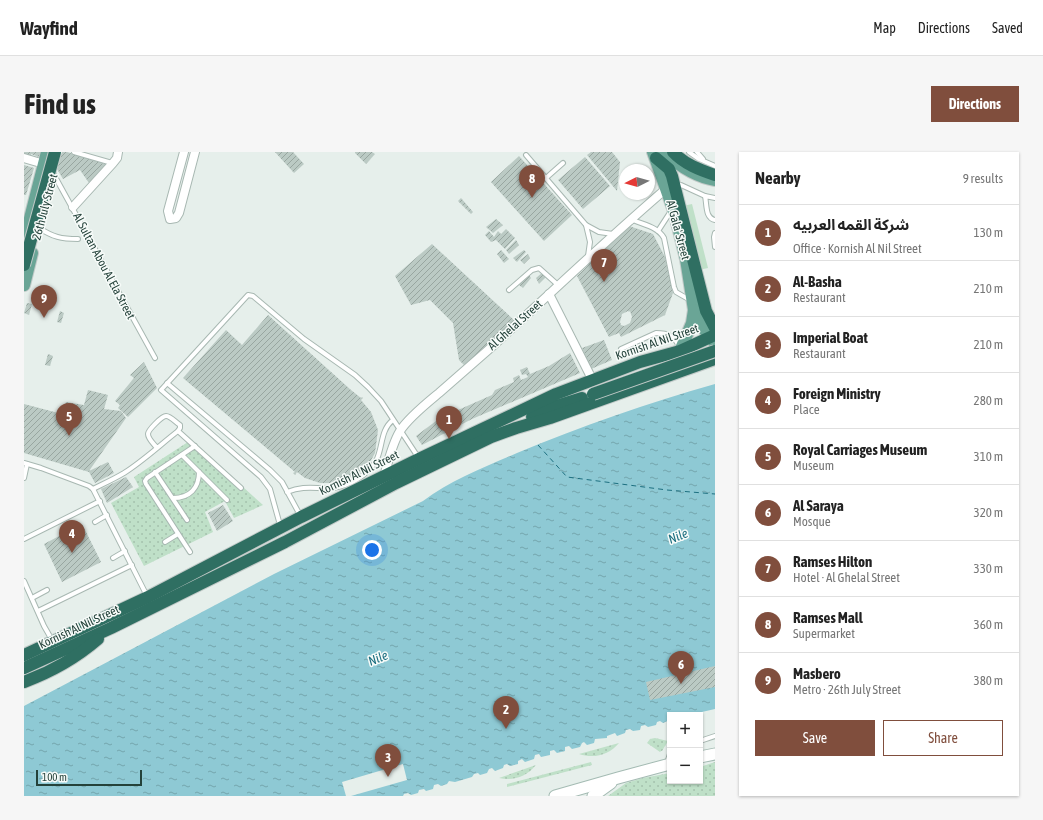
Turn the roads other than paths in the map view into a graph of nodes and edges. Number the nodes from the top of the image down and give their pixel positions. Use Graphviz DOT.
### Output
graph roads {
  1 [pos="47,152"];
  2 [pos="55,152"];
  3 [pos="60,152"];
  4 [pos="74,152"];
  5 [pos="118,152"];
  6 [pos="184,152"];
  7 [pos="195,152"];
  8 [pos="697,152"];
  9 [pos="658,154"];
  10 [pos="680,154"];
  11 [pos="526,155"];
  12 [pos="24,158"];
  13 [pos="706,162"];
  14 [pos="113,163"];
  15 [pos="563,163"];
  16 [pos="44,164"];
  17 [pos="715,166"];
  18 [pos="53,174"];
  19 [pos="715,175"];
  20 [pos="546,178"];
  21 [pos="715,180"];
  22 [pos="681,185"];
  23 [pos="666,188"];
  24 [pos="705,196"];
  25 [pos="715,198"];
  26 [pos="73,207"];
  27 [pos="677,207"];
  28 [pos="633,219"];
  29 [pos="715,220"];
  30 [pos="586,225"];
  31 [pos="39,228"];
  32 [pos="658,231"];
  33 [pos="715,233"];
  34 [pos="614,234"];
  35 [pos="25,237"];
  36 [pos="78,239"];
  37 [pos="715,240"];
  38 [pos="715,247"];
  39 [pos="588,258"];
  40 [pos="24,265"];
  41 [pos="577,268"];
  42 [pos="24,285"];
  43 [pos="558,286"];
  44 [pos="509,290"];
  45 [pos="549,294"];
  46 [pos="694,306"];
  47 [pos="714,336"];
  48 [pos="621,348"];
  49 [pos="715,351"];
  50 [pos="677,352"];
  51 [pos="155,358"];
  52 [pos="715,359"];
  53 [pos="682,371"];
  54 [pos="592,379"];
  55 [pos="167,383"];
  56 [pos="393,420"];
  57 [pos="516,428"];
  58 [pos="178,431"];
  59 [pos="400,431"];
  60 [pos="195,446"];
  61 [pos="157,448"];
  62 [pos="182,454"];
  63 [pos="419,459"];
  64 [pos="26,463"];
  65 [pos="156,472"];
  66 [pos="199,472"];
  67 [pos="384,477"];
  68 [pos="24,478"];
  69 [pos="241,488"];
  70 [pos="93,489"];
  71 [pos="287,492"];
  72 [pos="173,498"];
  73 [pos="228,500"];
  74 [pos="100,501"];
  75 [pos="107,515"];
  76 [pos="301,517"];
  77 [pos="187,520"];
  78 [pos="95,522"];
  79 [pos="280,528"];
  80 [pos="178,534"];
  81 [pos="24,539"];
  82 [pos="165,542"];
  83 [pos="125,552"];
  84 [pos="190,552"];
  85 [pos="113,558"];
  86 [pos="132,565"];
  87 [pos="24,580"];
  88 [pos="47,590"];
  89 [pos="148,597"];
  90 [pos="32,598"];
  91 [pos="38,611"];
  92 [pos="111,628"];
  93 [pos="53,642"];
  94 [pos="24,655"];
  95 [pos="24,668"];
  96 [pos="24,682"];
  97 [pos="715,736"];
  98 [pos="703,740"];
  99 [pos="715,754"];
  100 [pos="703,756"];
  101 [pos="667,765"];
  102 [pos="618,778"];
  103 [pos="555,796"];
  104 [pos="593,796"];
  1 -- 16 [label="main road, 26th July Street"];
  2 -- 40 [label="highway, bridge"];
  3 -- 18 [label="main road, 26th July Street"];
  4 -- 14 [label="lane"];
  5 -- 14 [label="street"];
  6 -- 7 [label="street"];
  8 -- 13 [label="lane"];
  9 -- 21 [label="main road"];
  9 -- 23 [label="main road, Al Gala' Street"];
  9 -- 27 [label="highway"];
  10 -- 13 [label="lane"];
  10 -- 19 [label="highway"];
  11 -- 20 [label="lane"];
  12 -- 16 [label="street"];
  13 -- 17 [label="lane"];
  14 -- 26 [label="street"];
  15 -- 20 [label="lane"];
  16 -- 35 [label="main road, 26th July Street"];
  18 -- 26 [label="lane, Al Sultan Abou Al Ela Street"];
  18 -- 31 [label="main road, 26th July Street"];
  20 -- 30 [label="lane"];
  22 -- 24 [label="lane"];
  23 -- 27 [label="main road, Al Gala' Street"];
  23 -- 28 [label="street, Al Ghelal Street"];
  24 -- 25 [label="lane"];
  24 -- 29 [label="lane"];
  26 -- 51 [label="lane, Al Sultan Abou Al Ela Street"];
  27 -- 32 [label="lane"];
  27 -- 46 [label="main road, Al Gala' Street"];
  27 -- 47 [label="highway"];
  28 -- 32 [label="lane"];
  28 -- 34 [label="street, Al Ghelal Street"];
  28 -- 41 [label="lane"];
  30 -- 34 [label="lane"];
  30 -- 39 [label="lane"];
  31 -- 35 [label="street"];
  31 -- 36 [label="lane"];
  31 -- 42 [label="main road, 26th July Street"];
  32 -- 46 [label="lane"];
  33 -- 37 [label="lane"];
  34 -- 39 [label="street, Al Ghelal Street"];
  37 -- 38 [label="lane"];
  39 -- 41 [label="street, Al Ghelal Street"];
  41 -- 43 [label="street, Al Ghelal Street"];
  43 -- 44 [label="lane"];
  43 -- 45 [label="street, Al Ghelal Street"];
  45 -- 54 [label="street"];
  45 -- 59 [label="street, Al Ghelal Street"];
  46 -- 47 [label="main road, Al Gala' Street"];
  46 -- 50 [label="main road, Al Gala' Street"];
  47 -- 50 [label="highway, Kornish Al Nil Street"];
  48 -- 50 [label="lane"];
  49 -- 57 [label="highway, bridge"];
  50 -- 53 [label="highway"];
  50 -- 54 [label="highway, Kornish Al Nil Street"];
  52 -- 53 [label="highway, Kornish Al Nil Street"];
  53 -- 57 [label="highway, Kornish Al Nil Street"];
  54 -- 63 [label="highway, Kornish Al Nil Street"];
  55 -- 56 [label="lane"];
  55 -- 71 [label="lane"];
  55 -- 79 [label="lane"];
  56 -- 59 [label="lane"];
  56 -- 71 [label="lane"];
  57 -- 92 [label="highway, Kornish Al Nil Street"];
  58 -- 60 [label="lane"];
  58 -- 61 [label="lane"];
  58 -- 61 [label="lane"];
  59 -- 63 [label="lane"];
  59 -- 67 [label="street, Al Ghelal Street"];
  60 -- 62 [label="lane"];
  60 -- 69 [label="lane"];
  61 -- 70 [label="lane"];
  62 -- 65 [label="lane"];
  62 -- 66 [label="lane"];
  63 -- 67 [label="highway, Kornish Al Nil Street"];
  64 -- 68 [label="lane"];
  64 -- 70 [label="lane"];
  65 -- 72 [label="lane"];
  65 -- 80 [label="lane"];
  66 -- 72 [label="lane"];
  66 -- 73 [label="lane"];
  67 -- 76 [label="highway, Kornish Al Nil Street"];
  70 -- 74 [label="lane"];
  71 -- 76 [label="lane"];
  72 -- 77 [label="lane"];
  74 -- 75 [label="lane"];
  74 -- 81 [label="lane"];
  75 -- 78 [label="lane"];
  75 -- 83 [label="lane"];
  76 -- 79 [label="highway, Kornish Al Nil Street"];
  79 -- 89 [label="highway, Kornish Al Nil Street"];
  80 -- 82 [label="lane"];
  80 -- 84 [label="lane"];
  83 -- 85 [label="lane"];
  83 -- 86 [label="lane"];
  86 -- 89 [label="lane"];
  86 -- 91 [label="lane"];
  87 -- 90 [label="lane"];
  88 -- 90 [label="lane"];
  89 -- 93 [label="highway, Kornish Al Nil Street"];
  90 -- 91 [label="lane"];
  91 -- 93 [label="lane"];
  92 -- 95 [label="highway, Kornish Al Nil Street"];
  92 -- 96 [label="highway"];
  93 -- 94 [label="highway, Kornish Al Nil Street"];
  97 -- 98 [label="lane"];
  99 -- 100 [label="street"];
  101 -- 102 [label="street"];
  102 -- 103 [label="street"];
  102 -- 104 [label="street"];
}
